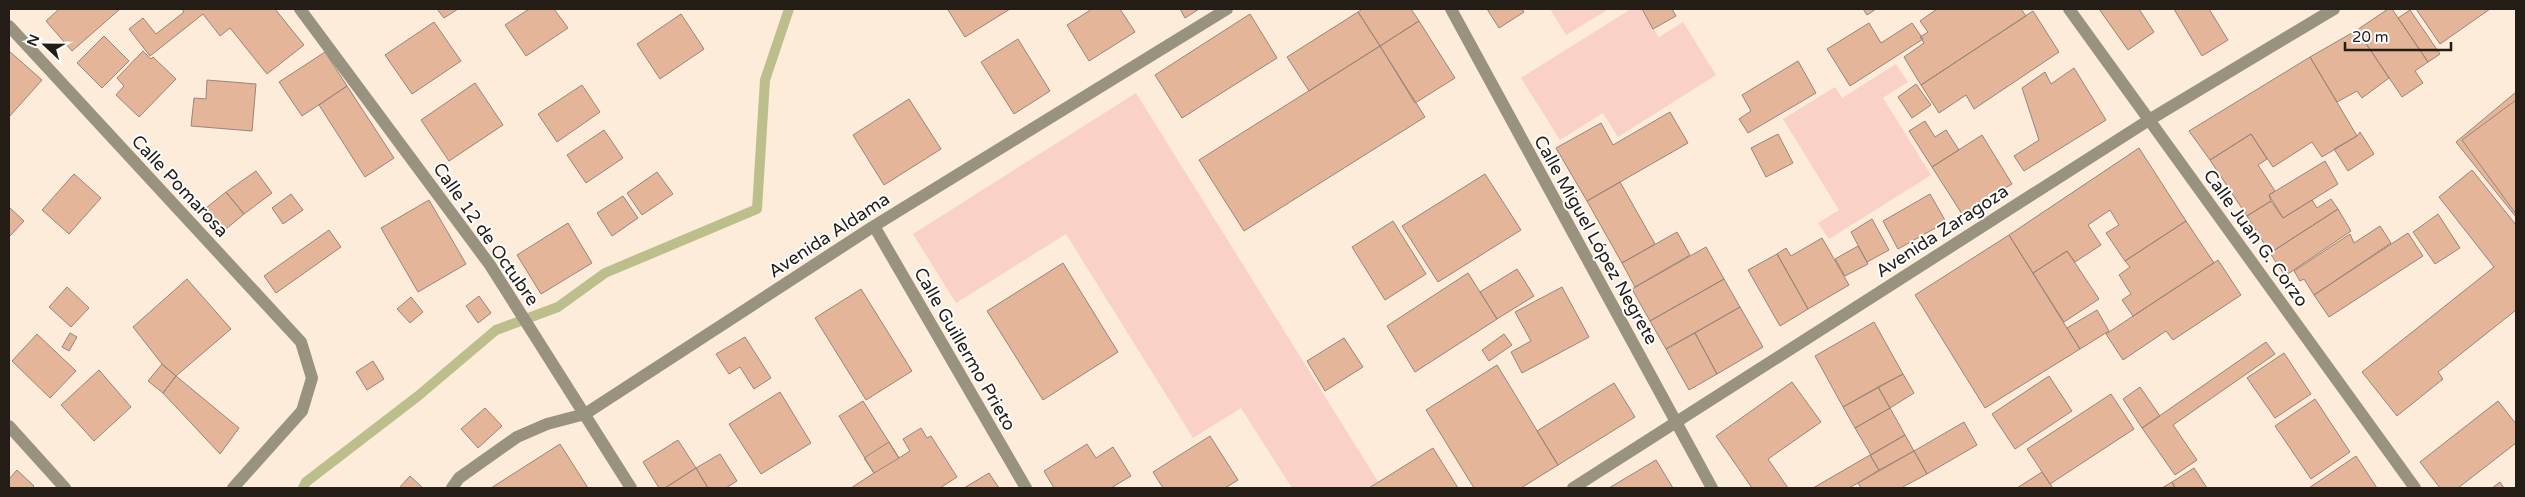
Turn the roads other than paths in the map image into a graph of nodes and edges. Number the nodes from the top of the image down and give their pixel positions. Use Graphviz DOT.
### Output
graph roads {
  1 [pos="300,9"];
  2 [pos="1227,9"];
  3 [pos="1451,9"];
  4 [pos="2069,9"];
  5 [pos="2334,9"];
  6 [pos="9,26"];
  7 [pos="2149,120"];
  8 [pos="874,226"];
  9 [pos="586,414"];
  10 [pos="1676,422"];
  11 [pos="9,426"];
  12 [pos="65,488"];
  13 [pos="232,488"];
  14 [pos="452,488"];
  15 [pos="632,488"];
  16 [pos="1026,488"];
  17 [pos="1573,488"];
  18 [pos="1712,488"];
  19 [pos="2415,488"];
  1 -- 9 [label="street, Calle 12 de Octubre"];
  2 -- 8 [label="street, Avenida Aldama"];
  3 -- 10 [label="street, Calle Miguel López Negrete"];
  4 -- 7 [label="street, Calle Juan G. Corzo"];
  5 -- 7 [label="street, Avenida Zaragoza"];
  6 -- 13 [label="street, Calle Pomarosa"];
  7 -- 10 [label="street, Avenida Zaragoza"];
  7 -- 19 [label="street, Calle Juan G. Corzo"];
  8 -- 9 [label="street, Avenida Aldama"];
  8 -- 16 [label="street, Calle Guillermo Prieto"];
  9 -- 14 [label="street, Avenida Aldama"];
  9 -- 15 [label="street, Calle 12 de Octubre"];
  10 -- 17 [label="street, Avenida Zaragoza"];
  10 -- 18 [label="street, Calle Miguel López Negrete"];
  11 -- 12 [label="street"];
}
